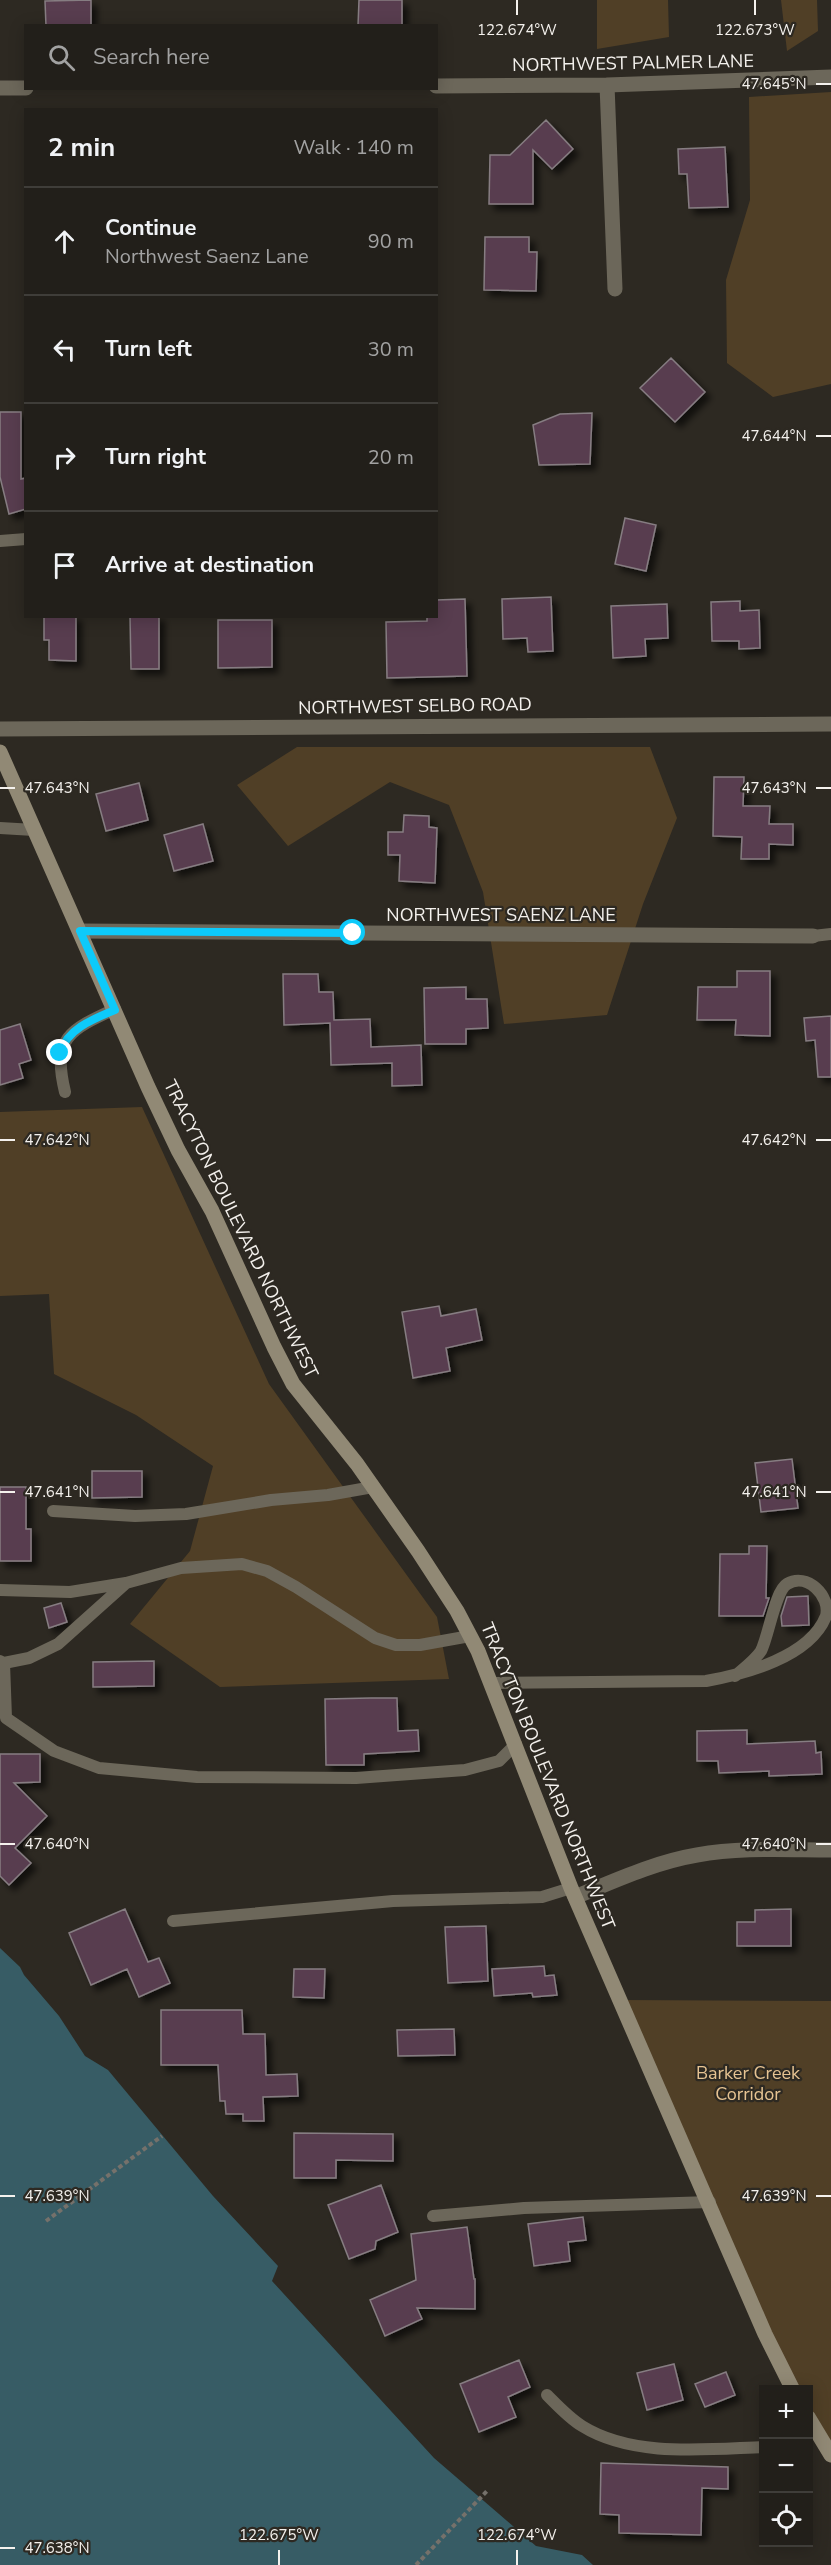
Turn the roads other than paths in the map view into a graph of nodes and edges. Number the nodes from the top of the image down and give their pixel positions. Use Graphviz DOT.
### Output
graph roads {
  1 [pos="831,77"];
  2 [pos="606,85"];
  3 [pos="438,86"];
  4 [pos="0,88"];
  5 [pos="24,88"];
  6 [pos="615,289"];
  7 [pos="24,539"];
  8 [pos="0,541"];
  9 [pos="831,724"];
  10 [pos="0,729"];
  11 [pos="0,752"];
  12 [pos="0,828"];
  13 [pos="34,830"];
  14 [pos="80,931"];
  15 [pos="831,934"];
  16 [pos="813,936"];
  17 [pos="115,1010"];
  18 [pos="65,1092"];
  19 [pos="373,1487"];
  20 [pos="53,1511"];
  21 [pos="126,1583"];
  22 [pos="0,1590"];
  23 [pos="470,1636"];
  24 [pos="2,1662"];
  25 [pos="735,1676"];
  26 [pos="492,1683"];
  27 [pos="516,1744"];
  28 [pos="831,1850"];
  29 [pos="573,1892"];
  30 [pos="173,1921"];
  31 [pos="710,2202"];
  32 [pos="433,2216"];
  33 [pos="791,2385"];
  34 [pos="547,2396"];
  35 [pos="814,2439"];
  36 [pos="759,2447"];
  37 [pos="831,2455"];
  1 -- 2 [label="street, NORTHWEST PALMER LANE"];
  2 -- 3 [label="street, NORTHWEST PALMER LANE"];
  2 -- 6 [label="street"];
  4 -- 5 [label="street"];
  7 -- 8 [label="lane"];
  9 -- 10 [label="street, NORTHWEST SELBO ROAD"];
  11 -- 13 [label="main road, TRACYTON BOULEVARD NORTHWEST"];
  12 -- 13 [label="lane"];
  13 -- 14 [label="main road, TRACYTON BOULEVARD NORTHWEST"];
  14 -- 16 [label="street, NORTHWEST SAENZ LANE"];
  14 -- 17 [label="main road, TRACYTON BOULEVARD NORTHWEST"];
  15 -- 16 [label="lane"];
  17 -- 18 [label="lane"];
  17 -- 19 [label="main road, TRACYTON BOULEVARD NORTHWEST"];
  19 -- 20 [label="lane"];
  19 -- 23 [label="main road, TRACYTON BOULEVARD NORTHWEST"];
  21 -- 22 [label="lane"];
  21 -- 23 [label="lane"];
  21 -- 24 [label="lane"];
  23 -- 26 [label="main road, TRACYTON BOULEVARD NORTHWEST"];
  24 -- 27 [label="lane"];
  25 -- 25 [label="lane"];
  25 -- 26 [label="lane"];
  26 -- 27 [label="main road, TRACYTON BOULEVARD NORTHWEST"];
  27 -- 29 [label="main road, TRACYTON BOULEVARD NORTHWEST"];
  28 -- 29 [label="street"];
  29 -- 30 [label="lane"];
  29 -- 31 [label="main road, TRACYTON BOULEVARD NORTHWEST"];
  31 -- 32 [label="lane"];
  31 -- 33 [label="main road, TRACYTON BOULEVARD NORTHWEST"];
  34 -- 36 [label="lane"];
  35 -- 37 [label="main road"];
}
